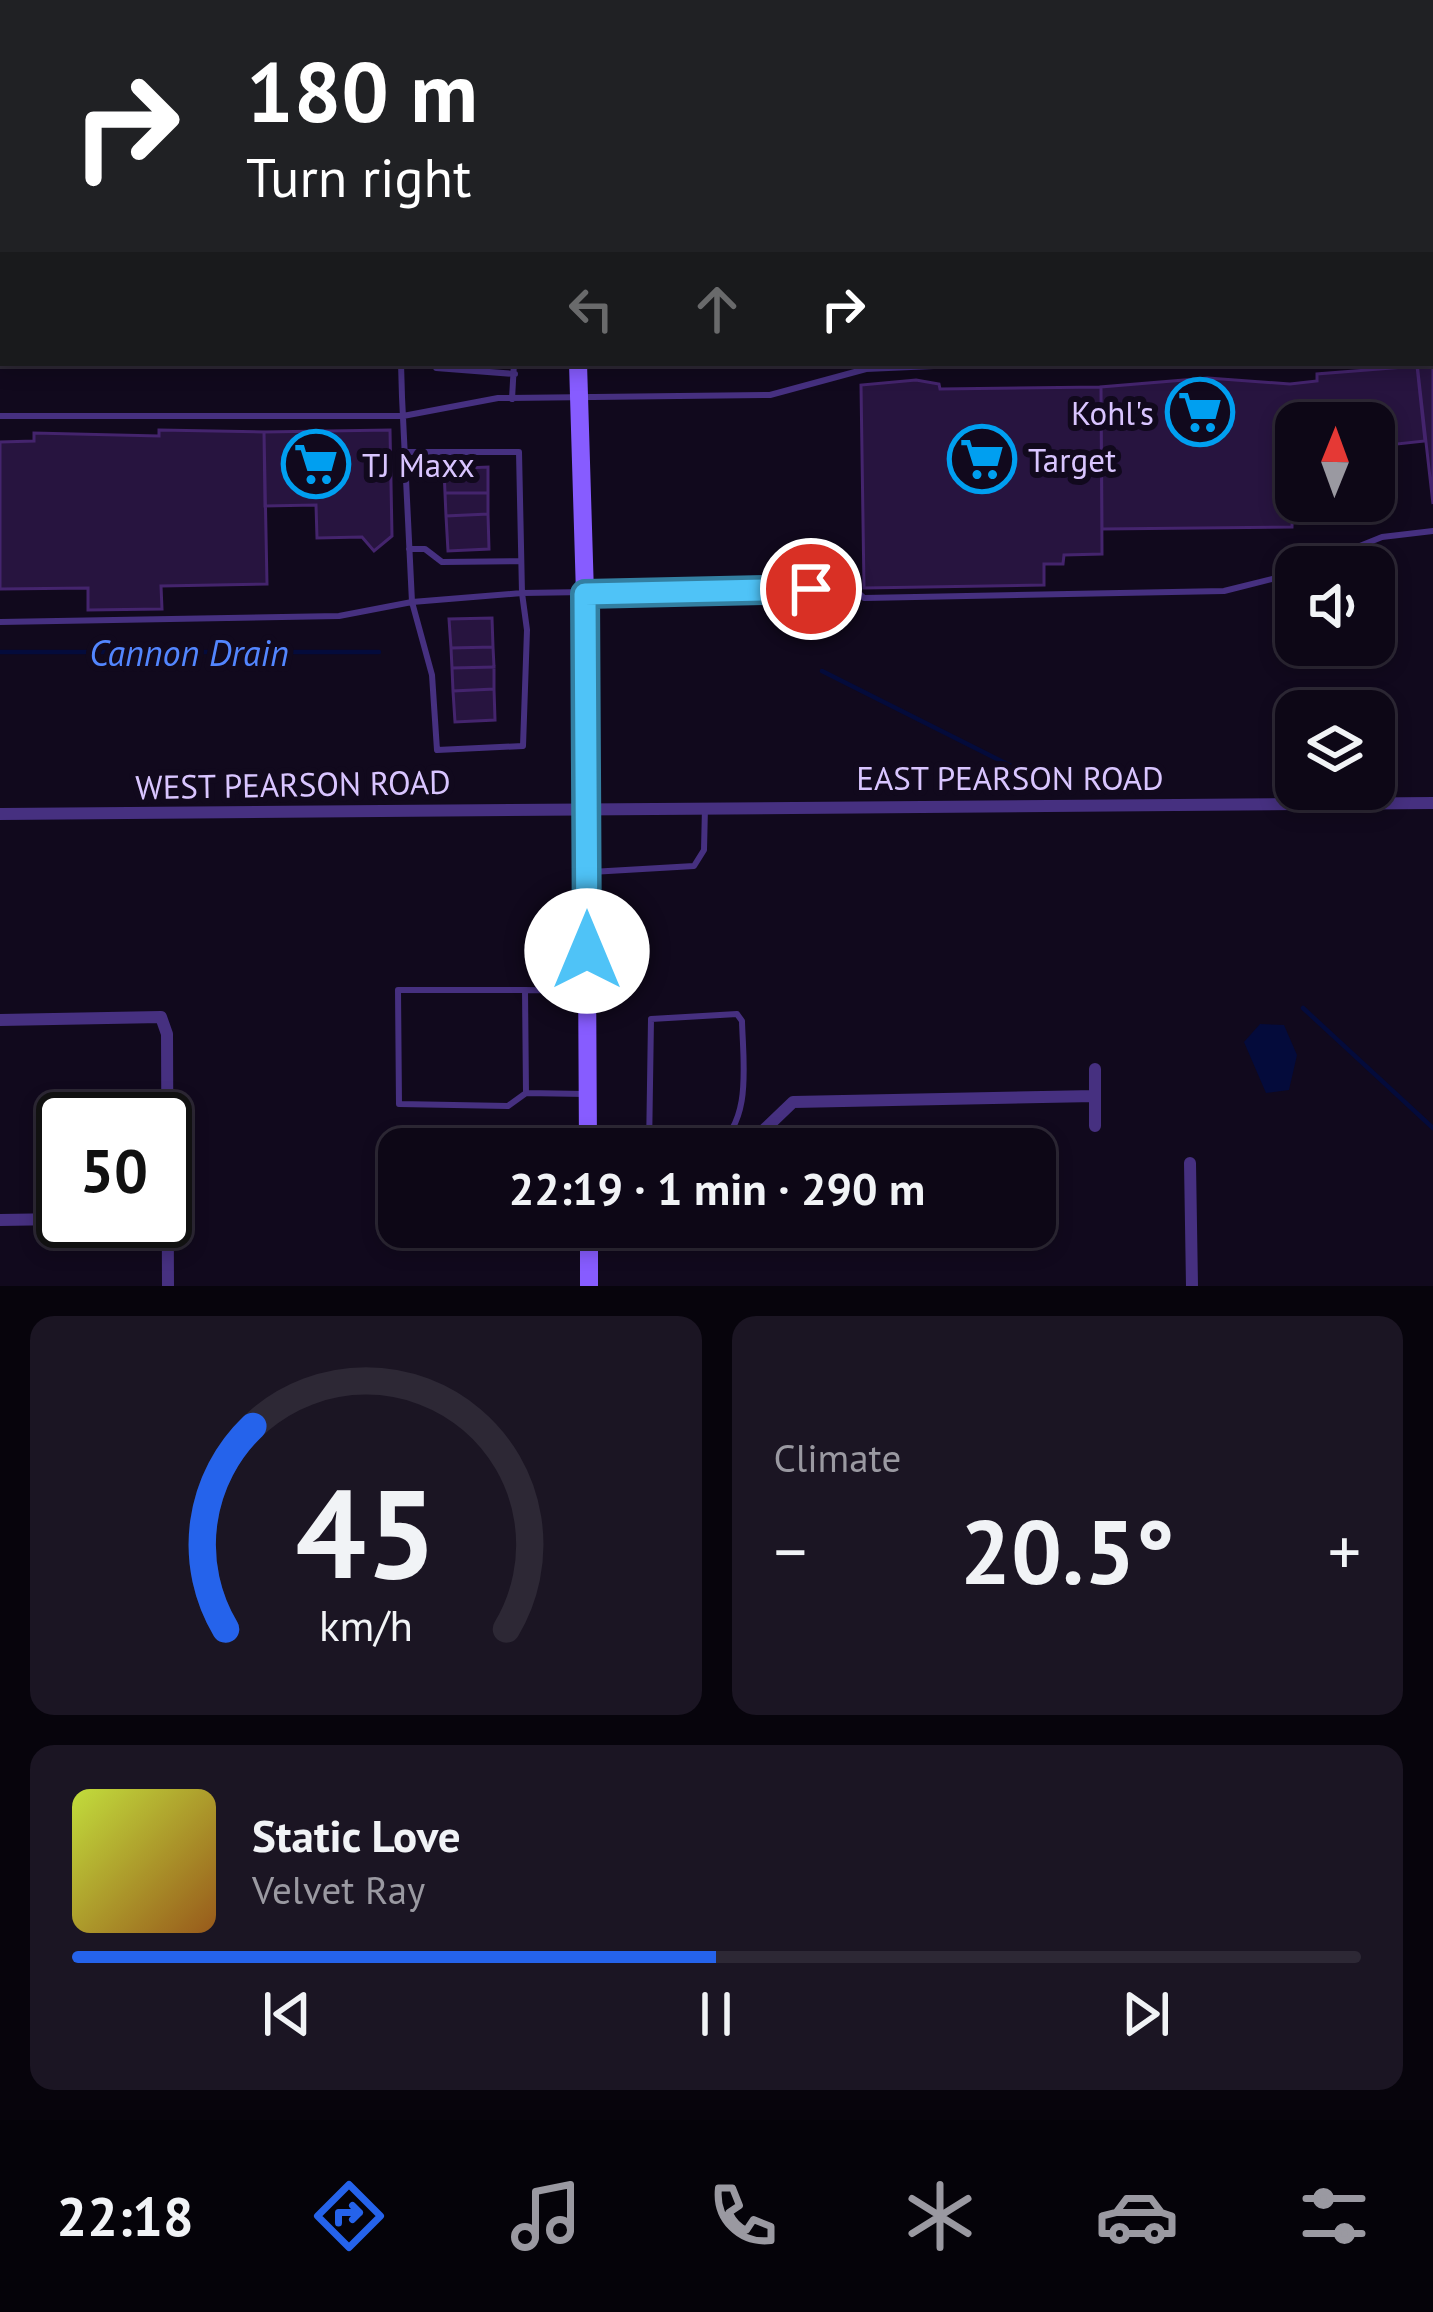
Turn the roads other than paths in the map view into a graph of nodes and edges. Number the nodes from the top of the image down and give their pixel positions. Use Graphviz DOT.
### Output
graph roads {
  1 [pos="401,366"];
  2 [pos="436,366"];
  3 [pos="514,366"];
  4 [pos="578,366"];
  5 [pos="948,366"];
  6 [pos="514,374"];
  7 [pos="512,399"];
  8 [pos="579,399"];
  9 [pos="0,416"];
  10 [pos="404,416"];
  11 [pos="405,452"];
  12 [pos="1433,531"];
  13 [pos="1360,546"];
  14 [pos="410,549"];
  15 [pos="521,561"];
  16 [pos="1275,578"];
  17 [pos="522,593"];
  18 [pos="585,594"];
  19 [pos="412,602"];
  20 [pos="0,622"];
  21 [pos="1433,803"];
  22 [pos="705,806"];
  23 [pos="587,807"];
  24 [pos="0,814"];
  25 [pos="587,872"];
  26 [pos="526,990"];
  27 [pos="588,991"];
  28 [pos="0,1020"];
  29 [pos="1096,1070"];
  30 [pos="167,1092"];
  31 [pos="526,1093"];
  32 [pos="588,1094"];
  33 [pos="1095,1096"];
  34 [pos="1095,1126"];
  35 [pos="588,1128"];
  36 [pos="650,1128"];
  37 [pos="733,1128"];
  38 [pos="766,1128"];
  39 [pos="1190,1163"];
  40 [pos="0,1220"];
  41 [pos="36,1220"];
  42 [pos="167,1248"];
  43 [pos="589,1248"];
  44 [pos="168,1286"];
  45 [pos="589,1286"];
  46 [pos="1192,1286"];
  1 -- 10 [label="lane"];
  2 -- 6 [label="lane"];
  3 -- 6 [label="lane"];
  4 -- 8 [label="main road"];
  5 -- 8 [label="lane"];
  6 -- 7 [label="lane"];
  7 -- 8 [label="lane"];
  7 -- 10 [label="lane"];
  8 -- 18 [label="main road"];
  9 -- 10 [label="lane"];
  10 -- 11 [label="lane"];
  11 -- 14 [label="lane"];
  11 -- 15 [label="lane"];
  12 -- 13 [label="lane"];
  14 -- 15 [label="lane"];
  14 -- 19 [label="lane"];
  15 -- 17 [label="lane"];
  16 -- 18 [label="lane"];
  17 -- 18 [label="lane"];
  17 -- 19 [label="lane"];
  17 -- 19 [label="lane"];
  18 -- 23 [label="main road"];
  19 -- 20 [label="lane"];
  21 -- 22 [label="street, EAST PEARSON ROAD"];
  22 -- 23 [label="street, EAST PEARSON ROAD"];
  22 -- 25 [label="lane"];
  23 -- 24 [label="street, WEST PEARSON ROAD"];
  23 -- 25 [label="main road"];
  25 -- 27 [label="main road"];
  26 -- 27 [label="lane"];
  26 -- 31 [label="lane"];
  26 -- 31 [label="lane"];
  27 -- 32 [label="main road"];
  28 -- 30 [label="street"];
  29 -- 33 [label="street"];
  31 -- 32 [label="lane"];
  32 -- 35 [label="main road"];
  33 -- 34 [label="street"];
  33 -- 38 [label="street"];
  36 -- 37 [label="lane"];
  39 -- 46 [label="street"];
  40 -- 41 [label="street"];
  42 -- 44 [label="street"];
  43 -- 45 [label="main road"];
}
